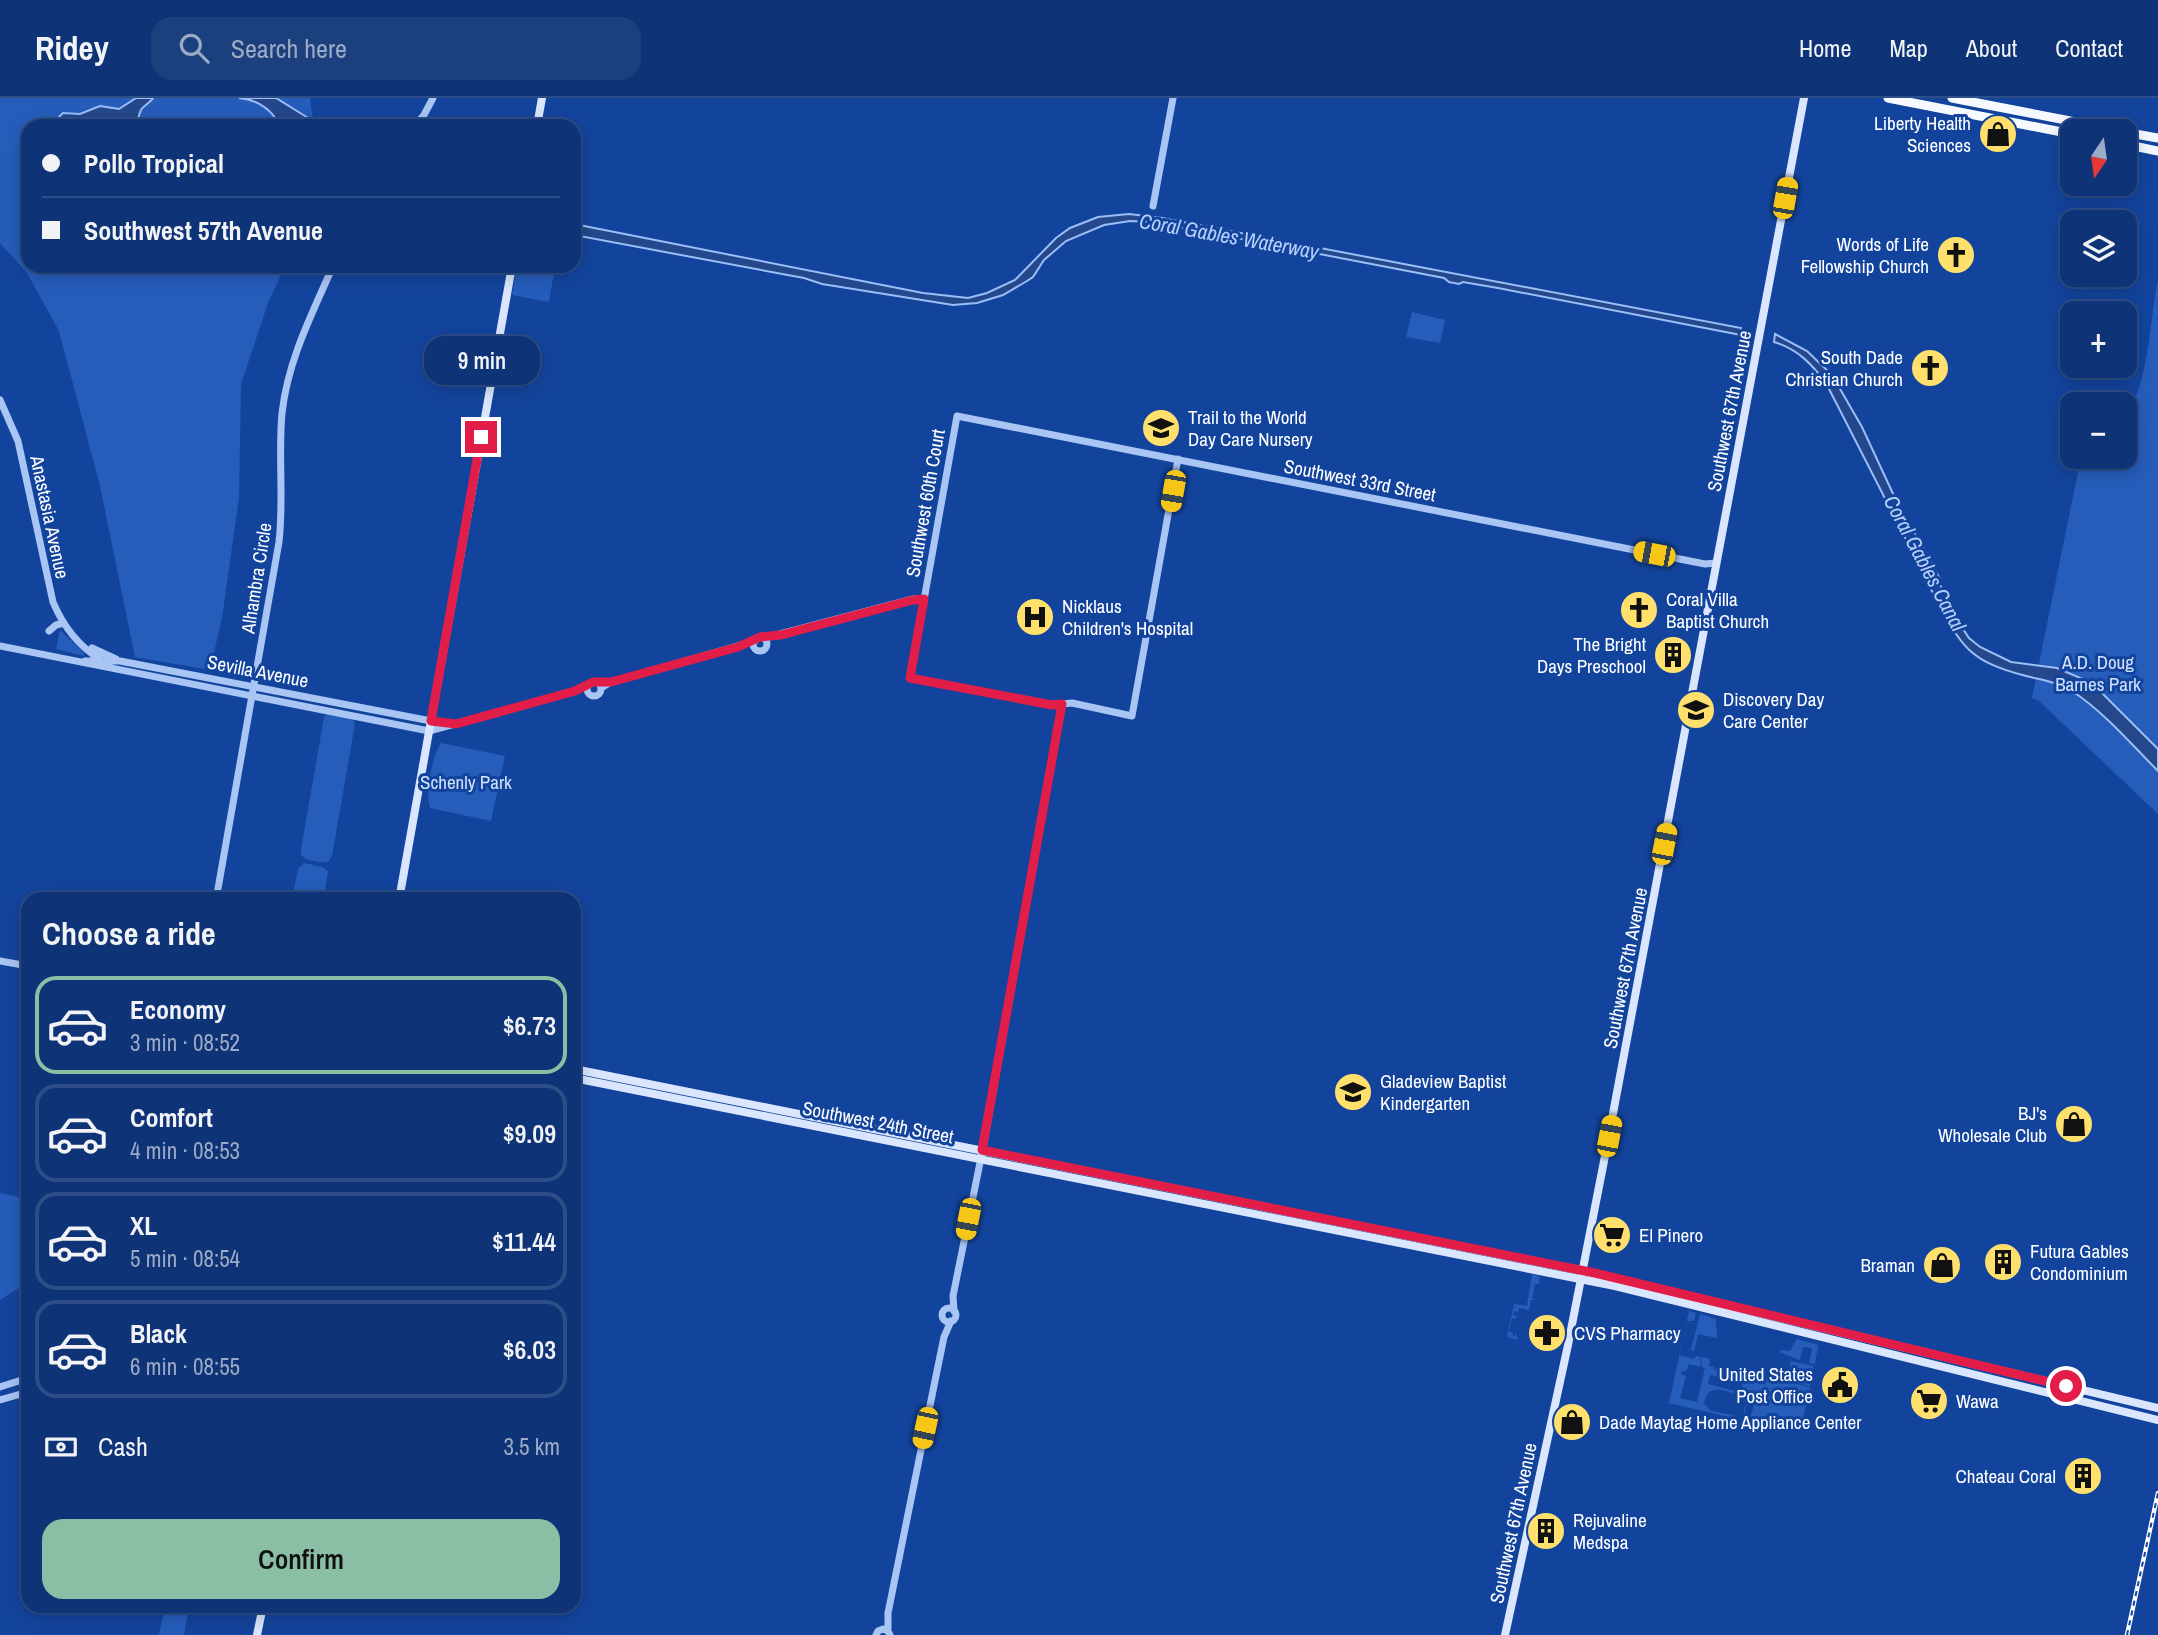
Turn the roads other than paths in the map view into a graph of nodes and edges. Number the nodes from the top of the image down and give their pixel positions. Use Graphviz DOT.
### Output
graph roads {
  1 [pos="433,98"];
  2 [pos="542,98"];
  3 [pos="1172,98"];
  4 [pos="1804,98"];
  5 [pos="1888,98"];
  6 [pos="1955,99"];
  7 [pos="1971,102"];
  8 [pos="1938,108"];
  9 [pos="1952,111"];
  10 [pos="420,119"];
  11 [pos="538,119"];
  12 [pos="2060,119"];
  13 [pos="2060,131"];
  14 [pos="2137,134"];
  15 [pos="2158,138"];
  16 [pos="2137,147"];
  17 [pos="2158,151"];
  18 [pos="1153,206"];
  19 [pos="330,273"];
  20 [pos="511,273"];
  21 [pos="0,400"];
  22 [pos="957,415"];
  23 [pos="1178,459"];
  24 [pos="1716,563"];
  25 [pos="924,599"];
  26 [pos="64,623"];
  27 [pos="49,631"];
  28 [pos="76,637"];
  29 [pos="0,646"];
  30 [pos="78,661"];
  31 [pos="103,661"];
  32 [pos="120,661"];
  33 [pos="122,671"];
  34 [pos="254,686"];
  35 [pos="600,686"];
  36 [pos="589,689"];
  37 [pos="252,696"];
  38 [pos="1062,704"];
  39 [pos="431,721"];
  40 [pos="456,724"];
  41 [pos="429,731"];
  42 [pos="217,892"];
  43 [pos="400,892"];
  44 [pos="0,961"];
  45 [pos="21,965"];
  46 [pos="581,1070"];
  47 [pos="581,1079"];
  48 [pos="981,1155"];
  49 [pos="1582,1275"];
  50 [pos="1657,1292"];
  51 [pos="21,1380"];
  52 [pos="0,1387"];
  53 [pos="21,1394"];
  54 [pos="0,1400"];
  55 [pos="2158,1408"];
  56 [pos="2158,1420"];
  57 [pos="262,1613"];
  58 [pos="883,1632"];
  59 [pos="257,1635"];
  60 [pos="1505,1635"];
  1 -- 10 [label="street"];
  2 -- 11 [label="main road"];
  3 -- 18 [label="street"];
  4 -- 24 [label="main road, Southwest 67th Avenue"];
  5 -- 8 [label="main road"];
  6 -- 7 [label="main road"];
  6 -- 8 [label="main road"];
  7 -- 9 [label="main road"];
  7 -- 12 [label="main road"];
  8 -- 9 [label="main road"];
  9 -- 13 [label="main road"];
  14 -- 15 [label="main road"];
  16 -- 17 [label="main road"];
  19 -- 34 [label="street, Alhambra Circle"];
  20 -- 39 [label="main road"];
  21 -- 26 [label="street, Anastasia Avenue"];
  22 -- 23 [label="street, Southwest 33rd Street"];
  22 -- 25 [label="street, Southwest 60th Court"];
  23 -- 24 [label="street, Southwest 33rd Street"];
  23 -- 38 [label="street"];
  24 -- 49 [label="main road, Southwest 67th Avenue"];
  25 -- 35 [label="street"];
  25 -- 38 [label="street, Southwest 60th Court"];
  26 -- 27 [label="street"];
  26 -- 28 [label="street, Anastasia Avenue"];
  28 -- 31 [label="street, Anastasia Avenue"];
  28 -- 32 [label="street, Anastasia Avenue"];
  29 -- 30 [label="street, Sevilla Avenue"];
  30 -- 31 [label="street, Sevilla Avenue"];
  30 -- 33 [label="street, Sevilla Avenue"];
  31 -- 32 [label="street, Sevilla Avenue"];
  31 -- 33 [label="street, Anastasia Avenue"];
  32 -- 34 [label="street, Sevilla Avenue"];
  33 -- 37 [label="street, Sevilla Avenue"];
  34 -- 37 [label="street, Alhambra Circle"];
  34 -- 39 [label="street, Sevilla Avenue"];
  35 -- 36 [label="street"];
  35 -- 36 [label="street"];
  36 -- 40 [label="street"];
  37 -- 41 [label="street, Sevilla Avenue"];
  37 -- 42 [label="street, Alhambra Circle"];
  38 -- 48 [label="street"];
  39 -- 40 [label="street, Sevilla Avenue"];
  39 -- 41 [label="main road"];
  40 -- 41 [label="street"];
  41 -- 43 [label="main road"];
  44 -- 45 [label="street"];
  46 -- 48 [label="main road, Southwest 24th Street"];
  47 -- 48 [label="main road, Southwest 24th Street"];
  48 -- 49 [label="main road, Southwest 24th Street"];
  48 -- 58 [label="street"];
  49 -- 50 [label="main road, Southwest 24th Street"];
  49 -- 60 [label="main road, Southwest 67th Avenue"];
  50 -- 55 [label="main road, Southwest 24th Street"];
  50 -- 56 [label="main road, Southwest 24th Street"];
  51 -- 52 [label="street"];
  53 -- 54 [label="street"];
  57 -- 59 [label="main road"];
}
